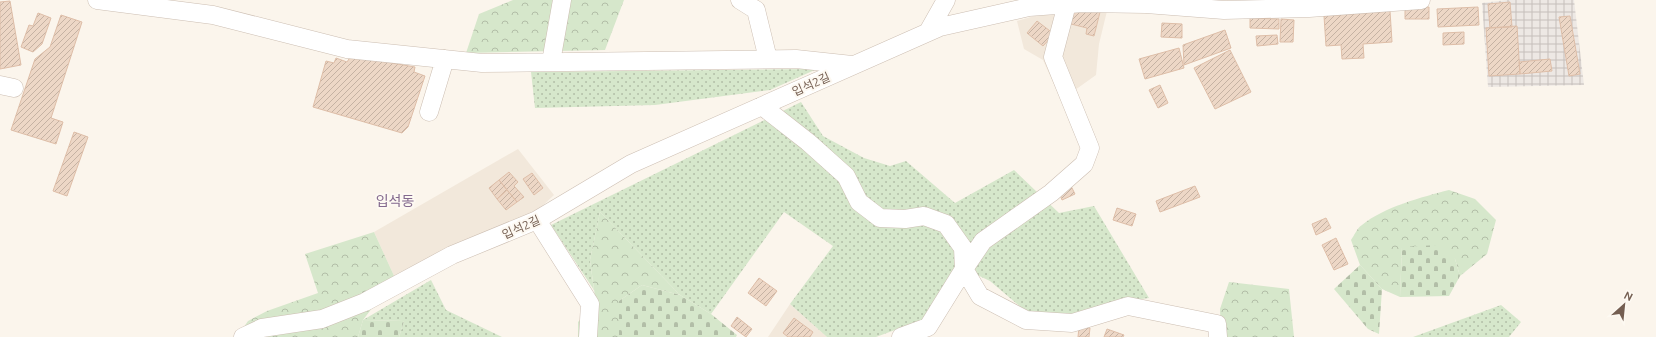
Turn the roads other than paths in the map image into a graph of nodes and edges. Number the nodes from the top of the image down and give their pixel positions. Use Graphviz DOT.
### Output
graph roads {
  1 [pos="97,0"];
  2 [pos="562,0"];
  3 [pos="740,0"];
  4 [pos="946,0"];
  5 [pos="1421,0"];
  6 [pos="1067,2"];
  7 [pos="1147,2"];
  8 [pos="928,32"];
  9 [pos="445,59"];
  10 [pos="768,59"];
  11 [pos="551,62"];
  12 [pos="852,65"];
  13 [pos="762,106"];
  14 [pos="429,112"];
  15 [pos="537,220"];
  16 [pos="964,269"];
  17 [pos="912,335"];
  18 [pos="243,337"];
  19 [pos="588,337"];
  20 [pos="1218,337"];
  1 -- 9 [label="street"];
  2 -- 11 [label="street"];
  3 -- 10 [label="street"];
  4 -- 8 [label="street"];
  5 -- 7 [label="street, 입석2길"];
  6 -- 7 [label="street, 입석2길"];
  6 -- 8 [label="street, 입석2길"];
  6 -- 16 [label="street"];
  8 -- 12 [label="street, 입석2길"];
  9 -- 11 [label="street"];
  9 -- 14 [label="street"];
  10 -- 11 [label="street"];
  10 -- 12 [label="street"];
  12 -- 13 [label="street, 입석2길"];
  13 -- 15 [label="street, 입석2길"];
  13 -- 16 [label="street"];
  15 -- 18 [label="street, 입석2길"];
  15 -- 19 [label="street"];
  16 -- 17 [label="street"];
  16 -- 20 [label="street"];
}
